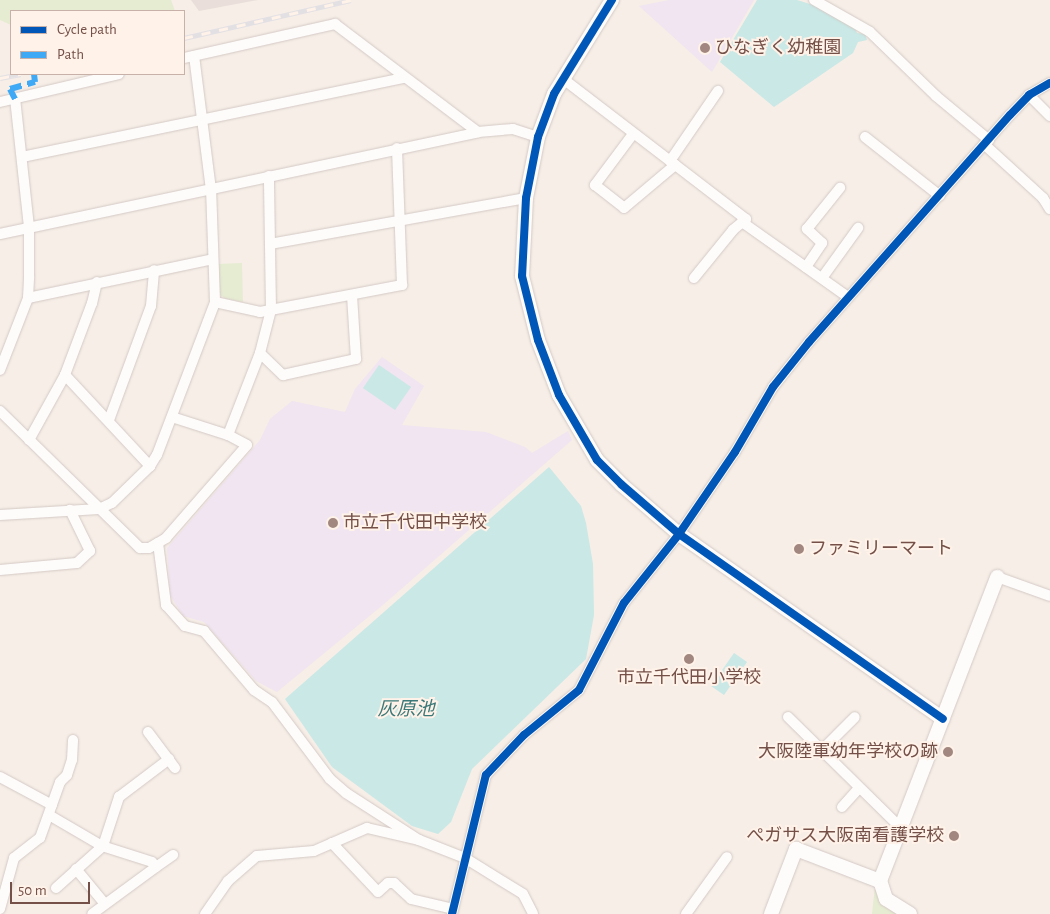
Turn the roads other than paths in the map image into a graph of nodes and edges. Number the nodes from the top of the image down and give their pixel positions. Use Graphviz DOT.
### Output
graph roads {
  1 [pos="612,0"];
  2 [pos="814,0"];
  3 [pos="189,57"];
  4 [pos="115,75"];
  5 [pos="404,78"];
  6 [pos="562,78"];
  7 [pos="1050,83"];
  8 [pos="718,91"];
  9 [pos="1029,95"];
  10 [pos="15,99"];
  11 [pos="0,102"];
  12 [pos="1050,116"];
  13 [pos="203,121"];
  14 [pos="478,132"];
  15 [pos="633,134"];
  16 [pos="538,137"];
  17 [pos="865,137"];
  18 [pos="987,143"];
  19 [pos="397,148"];
  20 [pos="22,157"];
  21 [pos="672,163"];
  22 [pos="269,176"];
  23 [pos="840,188"];
  24 [pos="211,190"];
  25 [pos="940,196"];
  26 [pos="526,198"];
  27 [pos="1050,210"];
  28 [pos="400,219"];
  29 [pos="742,222"];
  30 [pos="29,227"];
  31 [pos="858,228"];
  32 [pos="0,234"];
  33 [pos="270,244"];
  34 [pos="213,259"];
  35 [pos="806,268"];
  36 [pos="154,270"];
  37 [pos="694,278"];
  38 [pos="822,278"];
  39 [pos="96,282"];
  40 [pos="352,295"];
  41 [pos="848,297"];
  42 [pos="28,298"];
  43 [pos="215,302"];
  44 [pos="271,310"];
  45 [pos="260,353"];
  46 [pos="0,370"];
  47 [pos="65,375"];
  48 [pos="0,411"];
  49 [pos="172,417"];
  50 [pos="109,420"];
  51 [pos="228,435"];
  52 [pos="29,440"];
  53 [pos="150,466"];
  54 [pos="99,509"];
  55 [pos="70,510"];
  56 [pos="0,515"];
  57 [pos="679,534"];
  58 [pos="158,542"];
  59 [pos="0,570"];
  60 [pos="997,577"];
  61 [pos="1050,596"];
  62 [pos="788,717"];
  63 [pos="854,717"];
  64 [pos="943,719"];
  65 [pos="148,732"];
  66 [pos="73,740"];
  67 [pos="820,752"];
  68 [pos="169,759"];
  69 [pos="175,768"];
  70 [pos="0,777"];
  71 [pos="858,789"];
  72 [pos="842,808"];
  73 [pos="50,810"];
  74 [pos="900,828"];
  75 [pos="419,840"];
  76 [pos="332,843"];
  77 [pos="102,846"];
  78 [pos="173,855"];
  79 [pos="727,857"];
  80 [pos="465,858"];
  81 [pos="156,867"];
  82 [pos="76,869"];
  83 [pos="880,882"];
  84 [pos="56,888"];
  85 [pos="105,904"];
  86 [pos="0,910"];
  87 [pos="452,911"];
  88 [pos="92,914"];
  89 [pos="205,914"];
  90 [pos="533,914"];
  91 [pos="686,914"];
  92 [pos="771,914"];
  93 [pos="910,914"];
  1 -- 6 [label="street"];
  2 -- 18 [label="street"];
  3 -- 5 [label="street"];
  3 -- 13 [label="street"];
  4 -- 10 [label="street"];
  5 -- 13 [label="street"];
  5 -- 14 [label="street"];
  6 -- 15 [label="street"];
  6 -- 16 [label="street"];
  7 -- 9 [label="street"];
  8 -- 21 [label="street"];
  9 -- 12 [label="street"];
  9 -- 18 [label="street"];
  10 -- 11 [label="street"];
  10 -- 20 [label="street"];
  13 -- 20 [label="street"];
  13 -- 24 [label="street"];
  14 -- 16 [label="street"];
  14 -- 19 [label="street"];
  15 -- 21 [label="street"];
  15 -- 21 [label="street"];
  16 -- 26 [label="street"];
  17 -- 25 [label="street"];
  18 -- 25 [label="street"];
  18 -- 27 [label="street"];
  19 -- 22 [label="street"];
  19 -- 28 [label="street"];
  20 -- 30 [label="street"];
  21 -- 29 [label="street"];
  22 -- 24 [label="street"];
  22 -- 33 [label="street"];
  23 -- 35 [label="street"];
  24 -- 30 [label="street"];
  24 -- 34 [label="street"];
  25 -- 41 [label="street"];
  26 -- 28 [label="street"];
  26 -- 57 [label="street"];
  28 -- 33 [label="street"];
  28 -- 40 [label="street"];
  29 -- 35 [label="street"];
  29 -- 37 [label="street"];
  30 -- 32 [label="street"];
  30 -- 42 [label="street"];
  31 -- 38 [label="street"];
  33 -- 44 [label="street"];
  34 -- 36 [label="street"];
  34 -- 43 [label="street"];
  35 -- 38 [label="street"];
  36 -- 39 [label="street"];
  36 -- 50 [label="street"];
  38 -- 41 [label="street"];
  39 -- 42 [label="street"];
  39 -- 47 [label="street"];
  40 -- 44 [label="street"];
  40 -- 45 [label="street"];
  41 -- 57 [label="street"];
  42 -- 46 [label="street"];
  43 -- 44 [label="street"];
  43 -- 49 [label="street"];
  44 -- 45 [label="street"];
  45 -- 51 [label="street"];
  47 -- 50 [label="street"];
  47 -- 52 [label="street"];
  48 -- 52 [label="street"];
  49 -- 51 [label="street"];
  49 -- 53 [label="street"];
  50 -- 53 [label="street"];
  51 -- 58 [label="street"];
  52 -- 54 [label="street"];
  53 -- 54 [label="street"];
  54 -- 55 [label="street"];
  54 -- 58 [label="street"];
  55 -- 56 [label="street"];
  55 -- 59 [label="street"];
  57 -- 64 [label="street"];
  57 -- 80 [label="street"];
  58 -- 75 [label="street"];
  60 -- 61 [label="street"];
  60 -- 64 [label="street"];
  62 -- 67 [label="street"];
  63 -- 67 [label="street"];
  64 -- 74 [label="street"];
  65 -- 68 [label="street"];
  66 -- 73 [label="street"];
  67 -- 71 [label="street"];
  68 -- 69 [label="street"];
  68 -- 77 [label="street"];
  70 -- 73 [label="street"];
  71 -- 72 [label="street"];
  71 -- 74 [label="street"];
  73 -- 77 [label="street"];
  73 -- 86 [label="street"];
  74 -- 83 [label="street"];
  75 -- 76 [label="street"];
  75 -- 80 [label="street"];
  76 -- 87 [label="street"];
  76 -- 89 [label="street"];
  77 -- 81 [label="street"];
  77 -- 82 [label="street"];
  78 -- 81 [label="street"];
  79 -- 91 [label="street"];
  80 -- 87 [label="street"];
  80 -- 90 [label="street"];
  81 -- 85 [label="street"];
  82 -- 84 [label="street"];
  82 -- 85 [label="street"];
  83 -- 92 [label="street"];
  83 -- 93 [label="street"];
  85 -- 88 [label="street"];
}
